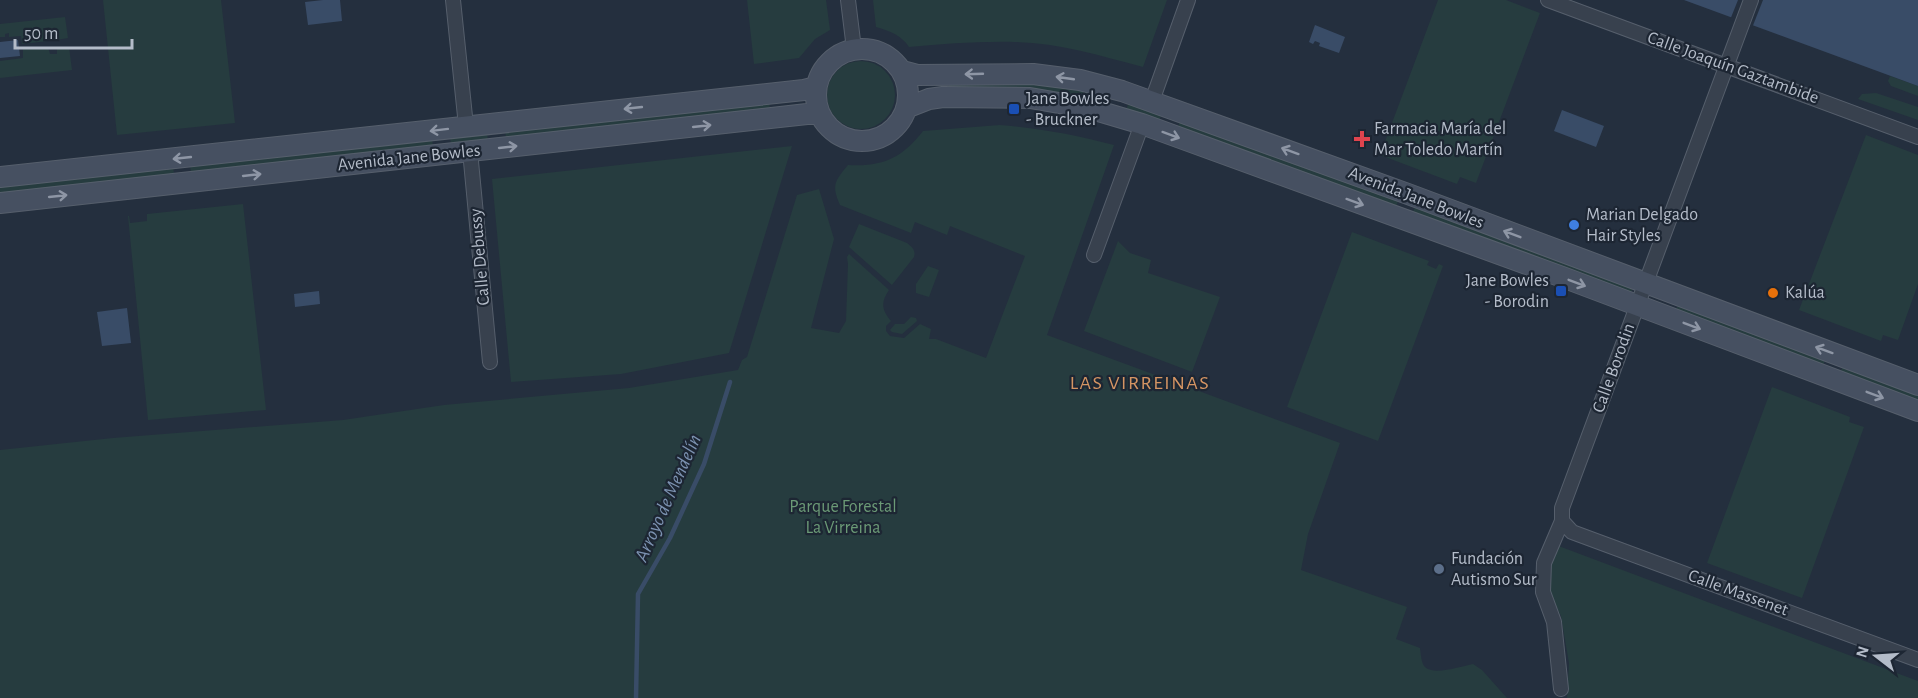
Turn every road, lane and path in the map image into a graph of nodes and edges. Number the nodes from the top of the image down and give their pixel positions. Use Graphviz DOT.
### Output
graph roads {
  1 [pos="453,0"];
  2 [pos="848,0"];
  3 [pos="1188,0"];
  4 [pos="1548,0"];
  5 [pos="1751,0"];
  6 [pos="854,49"];
  7 [pos="1729,60"];
  8 [pos="902,71"];
  9 [pos="816,87"];
  10 [pos="1152,101"];
  11 [pos="906,108"];
  12 [pos="819,114"];
  13 [pos="1142,124"];
  14 [pos="466,126"];
  15 [pos="1918,137"];
  16 [pos="470,151"];
  17 [pos="0,177"];
  18 [pos="0,203"];
  19 [pos="1094,255"];
  20 [pos="1646,283"];
  21 [pos="1637,306"];
  22 [pos="490,362"];
  23 [pos="1918,385"];
  24 [pos="1918,411"];
  25 [pos="1562,521"];
  26 [pos="1918,660"];
  27 [pos="1561,689"];
  1 -- 14 [label="street"];
  2 -- 6 [label="street"];
  3 -- 10 [label="street"];
  4 -- 7 [label="street, Calle Joaquín Gaztambide"];
  5 -- 7 [label="street, Calle Borodin"];
  6 -- 8 [label="main road"];
  6 -- 9 [label="main road"];
  7 -- 15 [label="street, Calle Joaquín Gaztambide"];
  7 -- 20 [label="street, Calle Borodin"];
  10 -- 8 [label="main road, Avenida Jane Bowles, one-way"];
  8 -- 11 [label="main road"];
  9 -- 12 [label="main road"];
  9 -- 14 [label="main road, Avenida Jane Bowles, one-way"];
  20 -- 10 [label="main road, Avenida Jane Bowles, one-way"];
  11 -- 12 [label="main road"];
  11 -- 13 [label="main road, Avenida Jane Bowles"];
  16 -- 12 [label="main road, Avenida Jane Bowles, one-way"];
  13 -- 19 [label="street"];
  13 -- 21 [label="main road, Avenida Jane Bowles, one-way"];
  14 -- 17 [label="main road, Avenida Jane Bowles, one-way"];
  18 -- 16 [label="main road, Avenida Jane Bowles, one-way"];
  16 -- 22 [label="street, Calle Debussy"];
  20 -- 21 [label="street, Calle Borodin"];
  23 -- 20 [label="main road, Avenida Jane Bowles, one-way"];
  21 -- 24 [label="main road, Avenida Jane Bowles, one-way"];
  21 -- 25 [label="street, Calle Borodin"];
  25 -- 26 [label="street, Calle Massenet"];
  25 -- 27 [label="street, Calle Borodin"];
}
